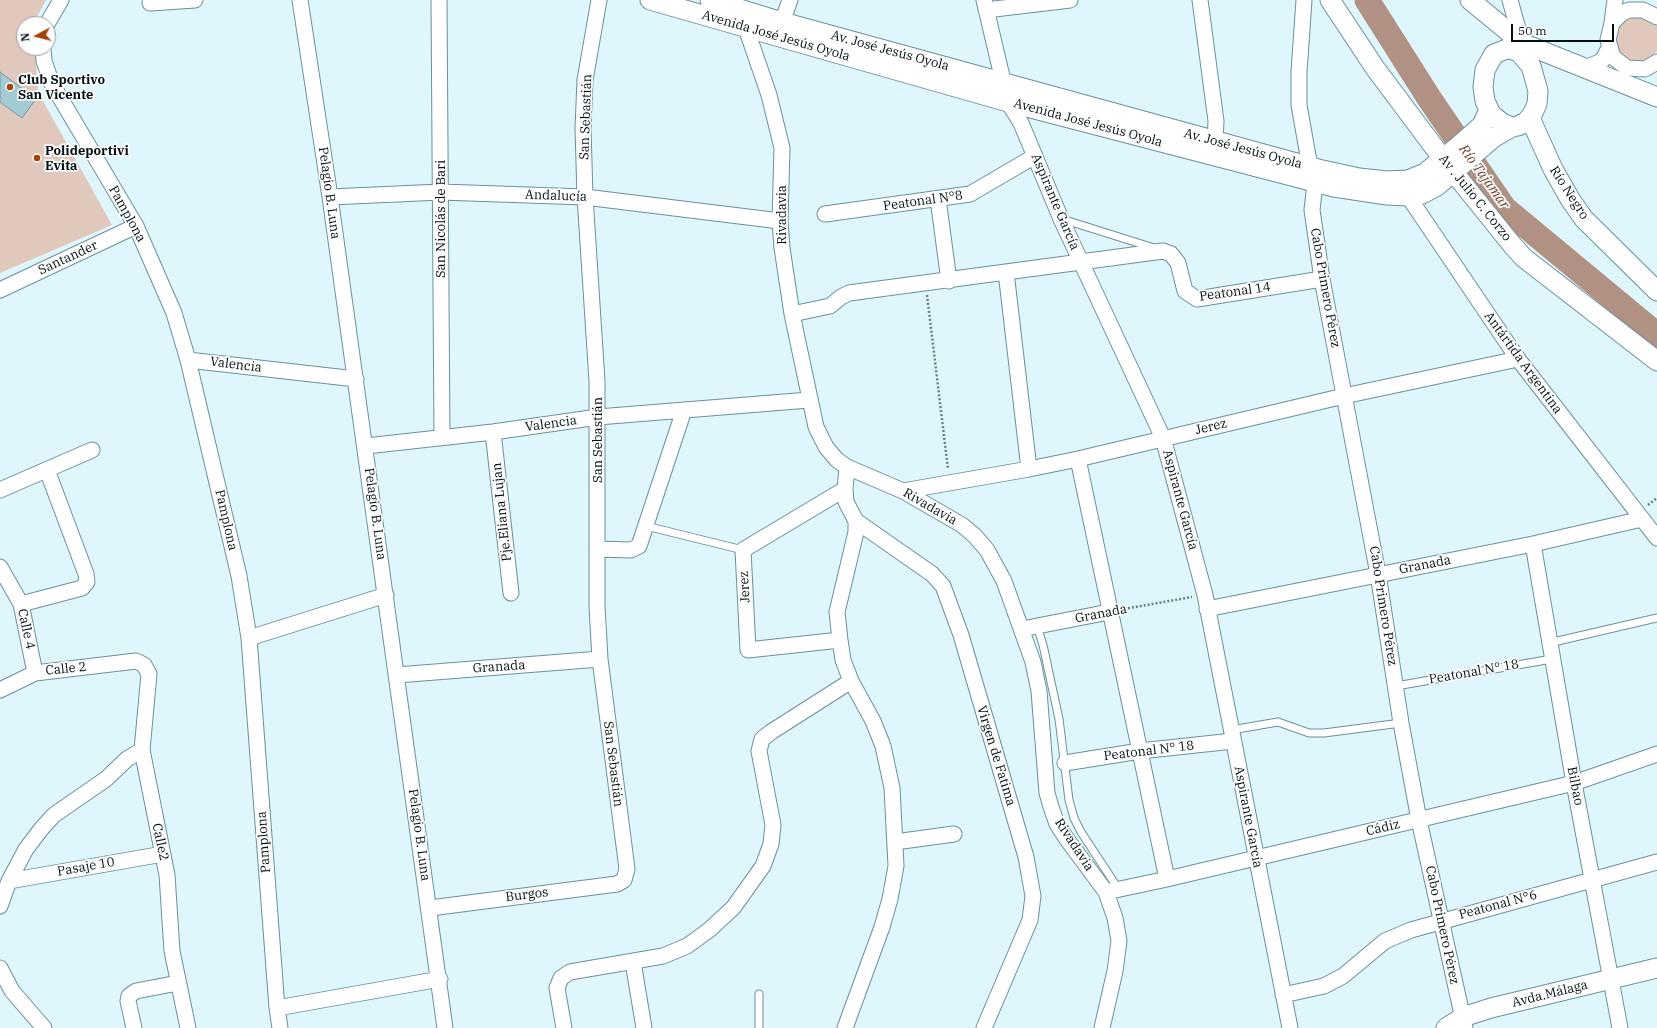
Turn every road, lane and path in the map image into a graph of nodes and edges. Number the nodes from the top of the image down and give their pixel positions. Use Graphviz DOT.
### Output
graph roads {
  1 [pos="61,0"];
  2 [pos="195,0"];
  3 [pos="300,0"];
  4 [pos="439,0"];
  5 [pos="599,0"];
  6 [pos="650,0"];
  7 [pos="710,0"];
  8 [pos="790,0"];
  9 [pos="1070,0"];
  10 [pos="1200,0"];
  11 [pos="1304,0"];
  12 [pos="1330,0"];
  13 [pos="1470,0"];
  14 [pos="1510,0"];
  15 [pos="1615,0"];
  16 [pos="150,3"];
  17 [pos="985,5"];
  18 [pos="748,13"];
  19 [pos="52,16"];
  20 [pos="1657,17"];
  21 [pos="782,22"];
  22 [pos="1612,23"];
  23 [pos="1516,46"];
  24 [pos="1609,48"];
  25 [pos="44,56"];
  26 [pos="1657,62"];
  27 [pos="1585,68"];
  28 [pos="1002,82"];
  29 [pos="1040,93"];
  30 [pos="1657,97"];
  31 [pos="1008,102"];
  32 [pos="1489,110"];
  33 [pos="1530,118"];
  34 [pos="1512,127"];
  35 [pos="1215,141"];
  36 [pos="1477,141"];
  37 [pos="1036,156"];
  38 [pos="1455,161"];
  39 [pos="1313,175"];
  40 [pos="1404,188"];
  41 [pos="441,192"];
  42 [pos="330,197"];
  43 [pos="585,197"];
  44 [pos="938,199"];
  45 [pos="824,214"];
  46 [pos="1061,219"];
  47 [pos="780,221"];
  48 [pos="136,226"];
  49 [pos="1163,251"];
  50 [pos="1082,262"];
  51 [pos="1006,272"];
  52 [pos="1322,279"];
  53 [pos="949,281"];
  54 [pos="926,284"];
  55 [pos="0,290"];
  56 [pos="1657,291"];
  57 [pos="792,314"];
  58 [pos="1518,359"];
  59 [pos="188,360"];
  60 [pos="1657,361"];
  61 [pos="356,379"];
  62 [pos="1344,396"];
  63 [pos="809,400"];
  64 [pos="684,410"];
  65 [pos="598,417"];
  66 [pos="494,432"];
  67 [pos="442,438"];
  68 [pos="1163,438"];
  69 [pos="366,446"];
  70 [pos="92,450"];
  71 [pos="1078,459"];
  72 [pos="847,467"];
  73 [pos="1029,469"];
  74 [pos="47,470"];
  75 [pos="950,483"];
  76 [pos="0,490"];
  77 [pos="845,490"];
  78 [pos="903,491"];
  79 [pos="1642,519"];
  80 [pos="856,521"];
  81 [pos="646,526"];
  82 [pos="1657,538"];
  83 [pos="1533,544"];
  84 [pos="597,549"];
  85 [pos="743,550"];
  86 [pos="0,567"];
  87 [pos="1378,574"];
  88 [pos="511,593"];
  89 [pos="386,595"];
  90 [pos="1206,602"];
  91 [pos="21,604"];
  92 [pos="1109,612"];
  93 [pos="1657,618"];
  94 [pos="1037,626"];
  95 [pos="1022,629"];
  96 [pos="249,638"];
  97 [pos="840,640"];
  98 [pos="1549,643"];
  99 [pos="1552,659"];
  100 [pos="600,660"];
  101 [pos="136,661"];
  102 [pos="35,673"];
  103 [pos="397,675"];
  104 [pos="852,681"];
  105 [pos="1396,686"];
  106 [pos="0,690"];
  107 [pos="1402,723"];
  108 [pos="1232,736"];
  109 [pos="142,750"];
  110 [pos="1140,751"];
  111 [pos="1657,754"];
  112 [pos="1065,763"];
  113 [pos="1574,783"];
  114 [pos="1419,820"];
  115 [pos="954,834"];
  116 [pos="895,842"];
  117 [pos="163,854"];
  118 [pos="1256,859"];
  119 [pos="1657,862"];
  120 [pos="1167,879"];
  121 [pos="624,880"];
  122 [pos="9,881"];
  123 [pos="1593,881"];
  124 [pos="1112,891"];
  125 [pos="0,906"];
  126 [pos="430,908"];
  127 [pos="1441,920"];
  128 [pos="633,962"];
  129 [pos="0,968"];
  130 [pos="1657,968"];
  131 [pos="440,979"];
  132 [pos="1610,979"];
  133 [pos="178,983"];
  134 [pos="759,994"];
  135 [pos="1283,995"];
  136 [pos="277,1008"];
  137 [pos="1464,1022"];
  138 [pos="44,1028"];
  139 [pos="134,1028"];
  140 [pos="188,1028"];
  141 [pos="280,1028"];
  142 [pos="445,1028"];
  143 [pos="564,1028"];
  144 [pos="644,1028"];
  145 [pos="759,1028"];
  146 [pos="845,1028"];
  147 [pos="984,1028"];
  148 [pos="1102,1028"];
  149 [pos="1290,1028"];
  150 [pos="1446,1028"];
  151 [pos="1620,1028"];
  1 -- 19 [label="street"];
  2 -- 16 [label="street"];
  3 -- 42 [label="street, Pelagio B. Luna"];
  4 -- 41 [label="street, San Nicolás de Bari"];
  5 -- 43 [label="street, San Sebastián"];
  6 -- 18 [label="street, Avenida José Jesús Oyola"];
  7 -- 18 [label="street, Av. José Jesús Oyola"];
  8 -- 21 [label="street"];
  9 -- 17 [label="street"];
  10 -- 35 [label="street"];
  11 -- 39 [label="street, Cabo Primero Pérez"];
  12 -- 38 [label="street, Av . Julio C. Corzo"];
  13 -- 23 [label="street"];
  14 -- 23 [label="street"];
  15 -- 22 [label="street"];
  17 -- 28 [label="street, Aspirante García"];
  18 -- 21 [label="street, Av. José Jesús Oyola"];
  18 -- 31 [label="street, Avenida José Jesús Oyola"];
  18 -- 47 [label="street, Rivadavia"];
  20 -- 22 [label="street"];
  21 -- 28 [label="street, Av. José Jesús Oyola"];
  22 -- 24 [label="street"];
  23 -- 27 [label="street"];
  23 -- 32 [label="street"];
  23 -- 33 [label="street"];
  24 -- 26 [label="street"];
  24 -- 27 [label="street"];
  25 -- 48 [label="street, Pamplona"];
  27 -- 30 [label="street"];
  28 -- 29 [label="street, Avenida José Jesús Oyola"];
  28 -- 31 [label="street, Aspirante García"];
  29 -- 35 [label="street, Av. José Jesús Oyola"];
  31 -- 37 [label="street, Aspirante García"];
  31 -- 39 [label="street, Avenida José Jesús Oyola"];
  32 -- 34 [label="street"];
  32 -- 36 [label="street, Avenida José Jesús Oyola"];
  33 -- 34 [label="street"];
  33 -- 56 [label="street, Río Negro"];
  34 -- 36 [label="street, Avenida José Jesús Oyola"];
  35 -- 39 [label="street, Av. José Jesús Oyola"];
  36 -- 38 [label="street, Avenida José Jesús Oyola"];
  37 -- 44 [label="street, Peatonal N°8"];
  37 -- 46 [label="street, Aspirante García"];
  38 -- 40 [label="street, Avenida José Jesús Oyola"];
  38 -- 60 [label="street, Av . Julio C. Corzo"];
  39 -- 40 [label="street, Avenida José Jesús Oyola"];
  39 -- 52 [label="street, Cabo Primero Pérez"];
  40 -- 58 [label="street, Antártida Argentina"];
  41 -- 42 [label="street, Andalucía"];
  41 -- 43 [label="street, Andalucía"];
  41 -- 67 [label="street, San Nicolás de Bari"];
  42 -- 61 [label="street, Pelagio B. Luna"];
  43 -- 47 [label="street, Andalucía"];
  43 -- 65 [label="street, San Sebastián"];
  44 -- 45 [label="street, Peatonal N°8"];
  44 -- 53 [label="street"];
  46 -- 49 [label="lane"];
  46 -- 50 [label="street, Aspirante García"];
  47 -- 57 [label="street, Rivadavia"];
  48 -- 55 [label="street, Santander"];
  48 -- 59 [label="street, Pamplona"];
  49 -- 50 [label="street"];
  49 -- 52 [label="street, Peatonal 14"];
  50 -- 51 [label="street"];
  50 -- 68 [label="street, Aspirante García"];
  51 -- 53 [label="street"];
  51 -- 73 [label="street"];
  52 -- 62 [label="street, Cabo Primero Pérez"];
  53 -- 54 [label="street"];
  54 -- 57 [label="street"];
  54 -- 75 [label="path"];
  57 -- 63 [label="street, Rivadavia"];
  58 -- 62 [label="street, Jerez"];
  58 -- 79 [label="street, Antártida Argentina"];
  59 -- 61 [label="street, Valencia"];
  59 -- 96 [label="street, Pamplona"];
  61 -- 69 [label="street, Pelagio B. Luna"];
  62 -- 68 [label="street, Jerez"];
  62 -- 87 [label="street, Cabo Primero Pérez"];
  63 -- 64 [label="street, Valencia"];
  63 -- 72 [label="street, Rivadavia"];
  64 -- 65 [label="street, Valencia"];
  64 -- 81 [label="street"];
  65 -- 66 [label="street, Valencia"];
  65 -- 84 [label="street, San Sebastián"];
  66 -- 67 [label="street, Valencia"];
  66 -- 88 [label="street, Pje.Eliana Lujan"];
  67 -- 69 [label="street, Valencia"];
  68 -- 71 [label="street, Jerez"];
  68 -- 90 [label="street, Aspirante García"];
  69 -- 89 [label="street, Pelagio B. Luna"];
  70 -- 74 [label="street"];
  71 -- 73 [label="street, Jerez"];
  71 -- 92 [label="street"];
  72 -- 77 [label="street"];
  72 -- 78 [label="street, Rivadavia"];
  73 -- 75 [label="street, Jerez"];
  74 -- 76 [label="street"];
  74 -- 91 [label="street"];
  75 -- 78 [label="street, Jerez"];
  77 -- 80 [label="street"];
  77 -- 85 [label="street"];
  78 -- 95 [label="street, Rivadavia"];
  79 -- 82 [label="street, Antártida Argentina"];
  79 -- 83 [label="street, Granada"];
  80 -- 97 [label="street"];
  80 -- 147 [label="street, Virgen de Fatima"];
  81 -- 84 [label="street"];
  81 -- 85 [label="lane"];
  83 -- 87 [label="street, Granada"];
  83 -- 98 [label="street, Bilbao"];
  84 -- 100 [label="street, San Sebastián"];
  85 -- 97 [label="street, Jerez"];
  86 -- 91 [label="street, Calle 4"];
  87 -- 90 [label="street, Granada"];
  87 -- 105 [label="street, Cabo Primero Pérez"];
  89 -- 96 [label="street"];
  89 -- 103 [label="street, Pelagio B. Luna"];
  90 -- 92 [label="path, Granada"];
  90 -- 108 [label="street, Aspirante García"];
  91 -- 102 [label="street, Calle 4"];
  92 -- 94 [label="street, Granada"];
  92 -- 110 [label="street"];
  93 -- 98 [label="lane"];
  94 -- 95 [label="street, Granada"];
  94 -- 112 [label="lane"];
  95 -- 124 [label="street, Rivadavia"];
  96 -- 136 [label="street, Pamplona"];
  97 -- 104 [label="street"];
  98 -- 99 [label="street, Bilbao"];
  99 -- 105 [label="lane, Peatonal N° 18"];
  99 -- 113 [label="street, Bilbao"];
  100 -- 103 [label="street, Granada"];
  100 -- 121 [label="street, San Sebastián"];
  101 -- 102 [label="street, Calle 2"];
  101 -- 109 [label="street, Calle2"];
  102 -- 106 [label="street, Calle 2"];
  103 -- 126 [label="street, Pelagio B. Luna"];
  104 -- 116 [label="street"];
  104 -- 128 [label="street"];
  105 -- 107 [label="street, Cabo Primero Pérez"];
  107 -- 108 [label="lane, Peatonal N° 18"];
  107 -- 114 [label="street, Cabo Primero Pérez"];
  108 -- 110 [label="street, Peatonal N° 18"];
  108 -- 118 [label="street, Aspirante García"];
  109 -- 117 [label="street, Calle2"];
  109 -- 122 [label="street"];
  110 -- 112 [label="street, Peatonal N° 18"];
  110 -- 120 [label="street"];
  111 -- 113 [label="street, Cádiz"];
  112 -- 124 [label="lane"];
  113 -- 114 [label="street, Cádiz"];
  113 -- 123 [label="street, Bilbao"];
  114 -- 118 [label="street, Cádiz"];
  114 -- 127 [label="street, Cabo Primero Pérez"];
  115 -- 116 [label="street"];
  116 -- 146 [label="street"];
  117 -- 122 [label="street, Pasaje 10"];
  117 -- 133 [label="street, Calle2"];
  118 -- 120 [label="street, Cádiz"];
  118 -- 135 [label="street, Aspirante García"];
  119 -- 123 [label="street, Peatonal N°6"];
  120 -- 124 [label="street, Cádiz"];
  121 -- 126 [label="street, Burgos"];
  122 -- 125 [label="street"];
  123 -- 127 [label="street, Peatonal N°6"];
  123 -- 132 [label="street, Bilbao"];
  124 -- 148 [label="street, Rivadavia"];
  126 -- 131 [label="street, Pelagio B. Luna"];
  127 -- 135 [label="street, Peatonal N°6"];
  127 -- 137 [label="street, Cabo Primero Pérez"];
  128 -- 143 [label="street"];
  128 -- 144 [label="street"];
  129 -- 138 [label="street"];
  130 -- 132 [label="street, Avda.Málaga"];
  131 -- 136 [label="street"];
  131 -- 142 [label="street, Pelagio B. Luna"];
  132 -- 137 [label="street, Avda.Málaga"];
  132 -- 151 [label="street, Bilbao"];
  133 -- 139 [label="street"];
  133 -- 140 [label="street, Calle2"];
  134 -- 145 [label="lane"];
  135 -- 149 [label="street, Aspirante García"];
  136 -- 141 [label="street, Pamplona"];
  137 -- 150 [label="street, Avda.Málaga"];
}
